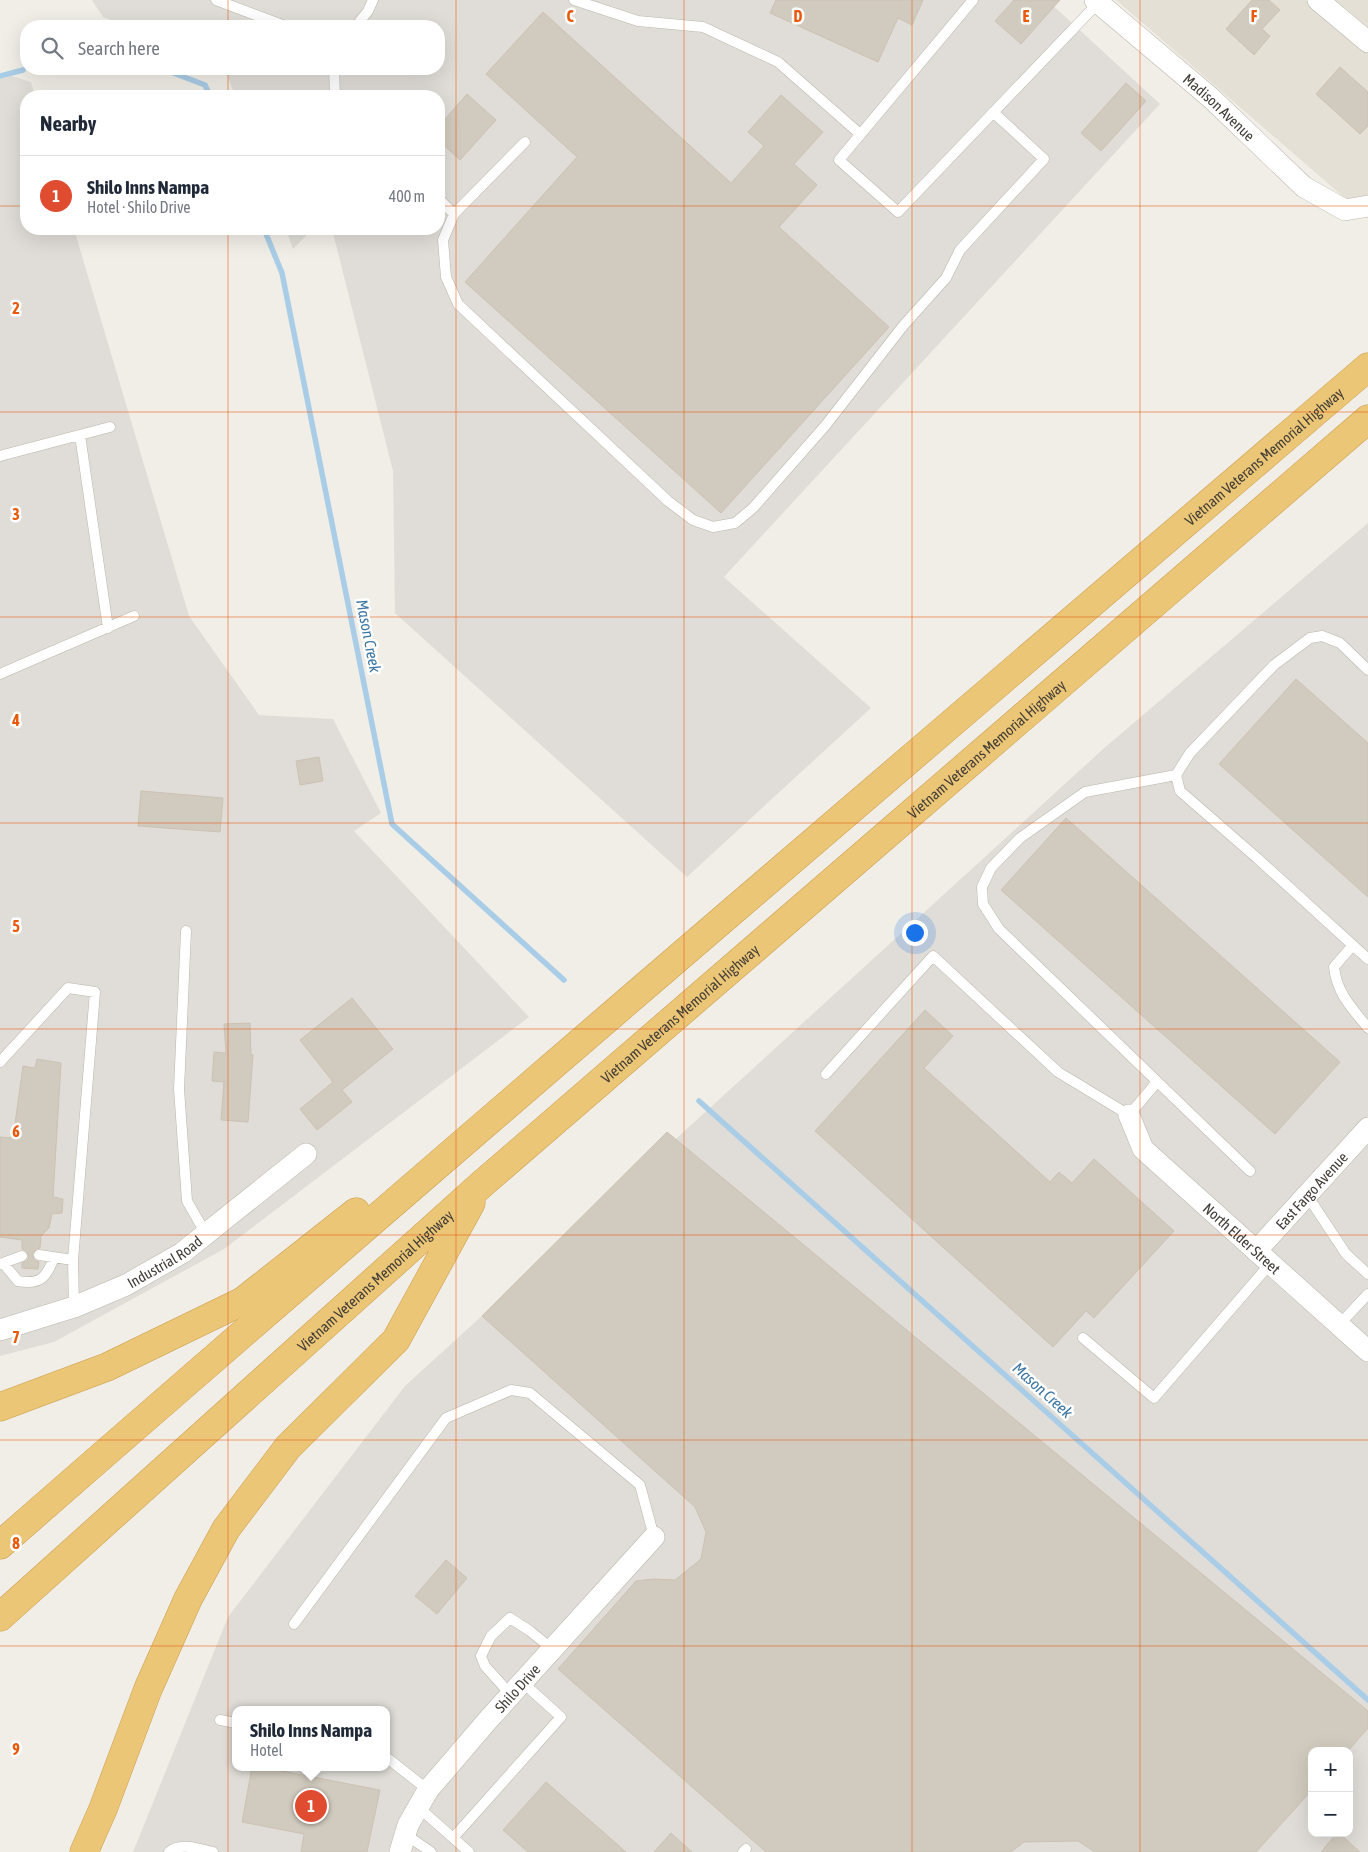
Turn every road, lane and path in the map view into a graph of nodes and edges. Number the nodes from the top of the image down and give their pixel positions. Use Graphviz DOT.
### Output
graph roads {
  1 [pos="216,0"];
  2 [pos="373,0"];
  3 [pos="574,0"];
  4 [pos="973,0"];
  5 [pos="1318,0"];
  6 [pos="1096,1"];
  7 [pos="269,20"];
  8 [pos="360,20"];
  9 [pos="1368,42"];
  10 [pos="334,75"];
  11 [pos="335,90"];
  12 [pos="993,112"];
  13 [pos="860,134"];
  14 [pos="525,142"];
  15 [pos="445,206"];
  16 [pos="1368,206"];
  17 [pos="454,214"];
  18 [pos="1368,367"];
  19 [pos="1368,418"];
  20 [pos="110,427"];
  21 [pos="80,435"];
  22 [pos="0,456"];
  23 [pos="134,616"];
  24 [pos="108,628"];
  25 [pos="1368,670"];
  26 [pos="0,674"];
  27 [pos="1176,775"];
  28 [pos="186,932"];
  29 [pos="1353,945"];
  30 [pos="1368,959"];
  31 [pos="650,981"];
  32 [pos="1368,1028"];
  33 [pos="0,1062"];
  34 [pos="826,1074"];
  35 [pos="1158,1082"];
  36 [pos="1129,1115"];
  37 [pos="1368,1128"];
  38 [pos="306,1154"];
  39 [pos="1250,1171"];
  40 [pos="482,1184"];
  41 [pos="1307,1194"];
  42 [pos="206,1234"];
  43 [pos="39,1255"];
  44 [pos="22,1256"];
  45 [pos="1263,1257"];
  46 [pos="54,1258"];
  47 [pos="74,1260"];
  48 [pos="2,1264"];
  49 [pos="1368,1274"];
  50 [pos="1368,1294"];
  51 [pos="74,1307"];
  52 [pos="1339,1325"];
  53 [pos="0,1330"];
  54 [pos="1083,1338"];
  55 [pos="1368,1351"];
  56 [pos="0,1407"];
  57 [pos="654,1537"];
  58 [pos="0,1545"];
  59 [pos="0,1618"];
  60 [pos="294,1624"];
  61 [pos="552,1649"];
  62 [pos="516,1688"];
  63 [pos="220,1720"];
  64 [pos="232,1722"];
  65 [pos="390,1762"];
  66 [pos="422,1798"];
  67 [pos="453,1838"];
  68 [pos="403,1843"];
  69 [pos="84,1852"];
  70 [pos="168,1852"];
  71 [pos="213,1852"];
  72 [pos="431,1852"];
  73 [pos="469,1852"];
  1 -- 7 [label="lane"];
  2 -- 8 [label="lane"];
  3 -- 13 [label="lane"];
  4 -- 13 [label="lane"];
  5 -- 9 [label="street"];
  6 -- 12 [label="lane"];
  6 -- 16 [label="street, Madison Avenue"];
  10 -- 11 [label="lane"];
  12 -- 13 [label="lane"];
  12 -- 17 [label="lane"];
  14 -- 17 [label="lane"];
  15 -- 17 [label="lane"];
  18 -- 31 [label="highway, Vietnam Veterans Memorial Highway"];
  19 -- 40 [label="highway, Vietnam Veterans Memorial Highway"];
  20 -- 21 [label="lane"];
  21 -- 22 [label="lane"];
  21 -- 24 [label="lane"];
  23 -- 24 [label="lane"];
  24 -- 26 [label="lane"];
  25 -- 27 [label="lane"];
  27 -- 29 [label="lane"];
  27 -- 35 [label="lane"];
  28 -- 42 [label="lane"];
  29 -- 30 [label="lane"];
  29 -- 32 [label="lane"];
  31 -- 56 [label="highway"];
  31 -- 58 [label="highway, Vietnam Veterans Memorial Highway"];
  33 -- 47 [label="lane"];
  34 -- 36 [label="lane"];
  35 -- 36 [label="lane"];
  35 -- 39 [label="lane"];
  36 -- 45 [label="street, North Elder Street"];
  37 -- 41 [label="street, East Fargo Avenue"];
  38 -- 42 [label="street, Industrial Road"];
  40 -- 59 [label="highway, Vietnam Veterans Memorial Highway"];
  40 -- 69 [label="highway"];
  41 -- 45 [label="street, East Fargo Avenue"];
  41 -- 49 [label="lane"];
  42 -- 51 [label="street, Industrial Road"];
  43 -- 46 [label="lane"];
  44 -- 48 [label="lane"];
  45 -- 52 [label="street, North Elder Street"];
  45 -- 54 [label="lane"];
  46 -- 47 [label="lane"];
  46 -- 48 [label="lane"];
  47 -- 51 [label="lane"];
  50 -- 52 [label="lane"];
  51 -- 53 [label="street, Industrial Road"];
  52 -- 55 [label="street, North Elder Street"];
  57 -- 60 [label="lane"];
  57 -- 61 [label="street, Shilo Drive"];
  61 -- 62 [label="street, Shilo Drive"];
  61 -- 62 [label="lane"];
  62 -- 66 [label="street, Shilo Drive"];
  62 -- 67 [label="lane"];
  63 -- 64 [label="lane"];
  65 -- 66 [label="lane"];
  66 -- 67 [label="lane"];
  66 -- 68 [label="street, Shilo Drive"];
  67 -- 73 [label="lane"];
  68 -- 72 [label="lane"];
  70 -- 71 [label="lane"];
}
